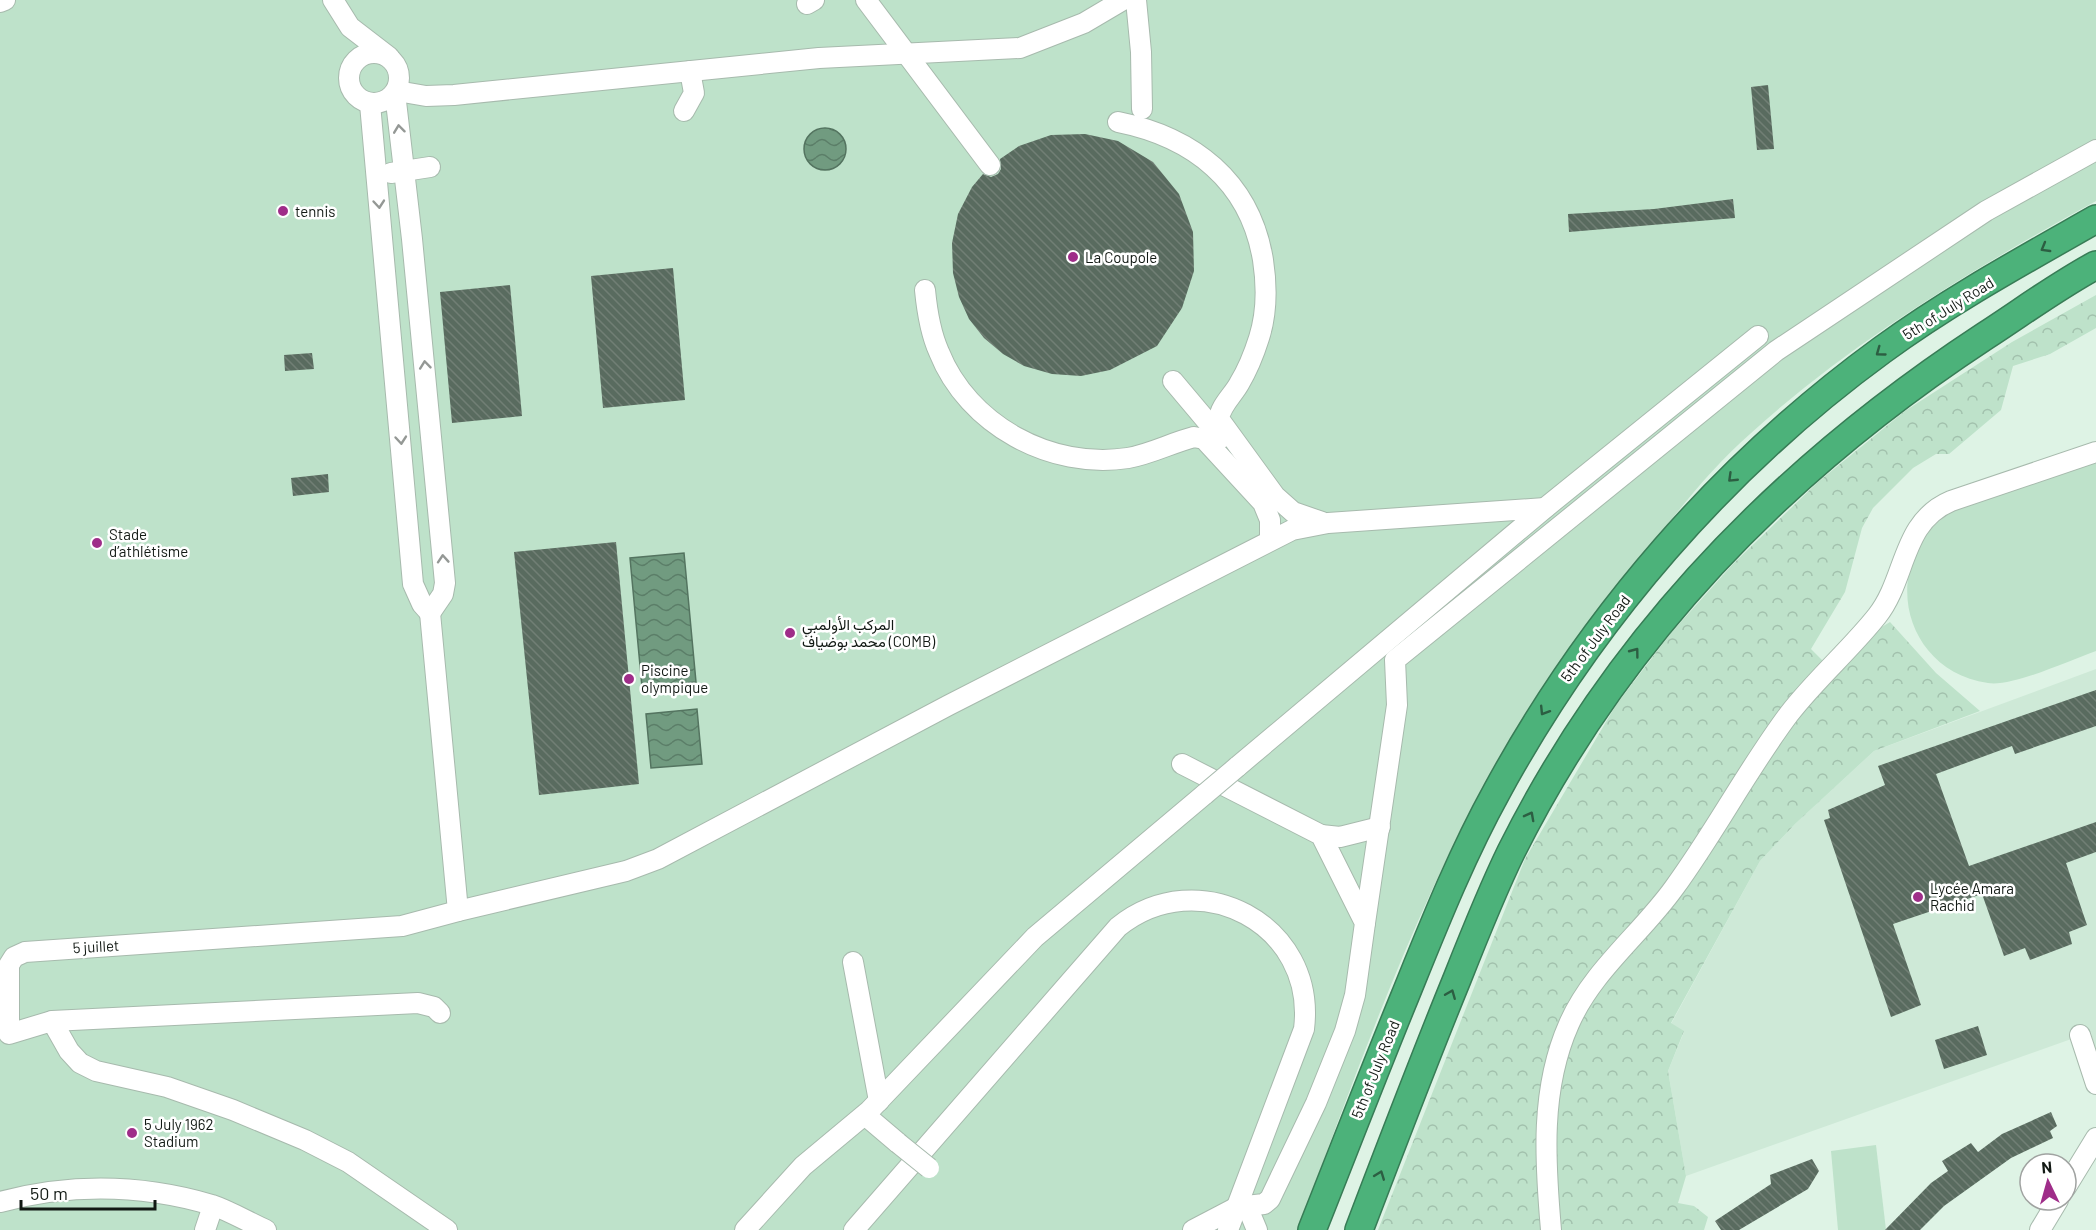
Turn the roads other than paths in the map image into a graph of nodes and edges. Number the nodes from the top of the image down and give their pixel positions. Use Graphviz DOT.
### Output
graph roads {
  1 [pos="5,0"];
  2 [pos="333,0"];
  3 [pos="866,0"];
  4 [pos="1123,0"];
  5 [pos="1136,0"];
  6 [pos="0,2"];
  7 [pos="350,27"];
  8 [pos="906,51"];
  9 [pos="389,57"];
  10 [pos="352,65"];
  11 [pos="690,71"];
  12 [pos="396,92"];
  13 [pos="370,104"];
  14 [pos="1142,109"];
  15 [pos="684,111"];
  16 [pos="1118,122"];
  17 [pos="2096,150"];
  18 [pos="990,165"];
  19 [pos="430,168"];
  20 [pos="404,171"];
  21 [pos="377,175"];
  22 [pos="2096,219"];
  23 [pos="2096,265"];
  24 [pos="925,290"];
  25 [pos="1758,336"];
  26 [pos="1173,381"];
  27 [pos="2096,452"];
  28 [pos="1241,465"];
  29 [pos="1545,508"];
  30 [pos="1328,523"];
  31 [pos="441,531"];
  32 [pos="410,533"];
  33 [pos="1270,540"];
  34 [pos="430,613"];
  35 [pos="1391,637"];
  36 [pos="1395,660"];
  37 [pos="1182,764"];
  38 [pos="1380,826"];
  39 [pos="1321,835"];
  40 [pos="458,911"];
  41 [pos="1365,923"];
  42 [pos="853,962"];
  43 [pos="440,1013"];
  44 [pos="52,1021"];
  45 [pos="2080,1035"];
  46 [pos="4,1036"];
  47 [pos="2096,1084"];
  48 [pos="879,1101"];
  49 [pos="865,1115"];
  50 [pos="2096,1138"];
  51 [pos="2078,1167"];
  52 [pos="929,1168"];
  53 [pos="0,1202"];
  54 [pos="213,1206"];
  55 [pos="1242,1207"];
  56 [pos="2051,1212"];
  57 [pos="205,1230"];
  58 [pos="266,1230"];
  59 [pos="447,1230"];
  60 [pos="745,1230"];
  61 [pos="854,1230"];
  62 [pos="1193,1230"];
  63 [pos="1228,1230"];
  64 [pos="1257,1230"];
  65 [pos="1312,1230"];
  66 [pos="1359,1230"];
  67 [pos="1551,1230"];
  68 [pos="2040,1230"];
  1 -- 6 [label="street"];
  2 -- 7 [label="street"];
  3 -- 8 [label="street"];
  4 -- 8 [label="street"];
  5 -- 14 [label="street"];
  7 -- 9 [label="street"];
  7 -- 10 [label="street"];
  8 -- 11 [label="street"];
  8 -- 18 [label="street"];
  9 -- 10 [label="street"];
  9 -- 12 [label="street"];
  10 -- 13 [label="street"];
  11 -- 12 [label="street"];
  11 -- 15 [label="street"];
  12 -- 13 [label="street"];
  20 -- 12 [label="street, one-way"];
  13 -- 21 [label="street"];
  16 -- 28 [label="street"];
  17 -- 36 [label="street"];
  19 -- 20 [label="street"];
  20 -- 21 [label="street"];
  31 -- 20 [label="street, one-way"];
  21 -- 32 [label="street, one-way"];
  22 -- 65 [label="highway, 5th of July Road, one-way"];
  66 -- 23 [label="highway, one-way"];
  24 -- 28 [label="street"];
  25 -- 29 [label="street"];
  26 -- 28 [label="street"];
  27 -- 67 [label="street"];
  28 -- 30 [label="street"];
  28 -- 33 [label="street"];
  29 -- 30 [label="street"];
  29 -- 35 [label="street"];
  30 -- 33 [label="street"];
  31 -- 32 [label="street"];
  34 -- 31 [label="street, one-way"];
  32 -- 34 [label="street"];
  33 -- 40 [label="street"];
  34 -- 40 [label="street"];
  35 -- 36 [label="street"];
  35 -- 48 [label="street, bridge"];
  36 -- 38 [label="street"];
  37 -- 39 [label="street"];
  38 -- 39 [label="street"];
  38 -- 41 [label="street"];
  39 -- 41 [label="street"];
  40 -- 46 [label="street, 5 juillet"];
  41 -- 55 [label="street"];
  42 -- 48 [label="street"];
  43 -- 44 [label="street, 5 juillet"];
  44 -- 46 [label="street, 5 juillet"];
  44 -- 59 [label="street"];
  45 -- 47 [label="street"];
  48 -- 49 [label="street"];
  49 -- 52 [label="street, bridge"];
  49 -- 60 [label="street"];
  50 -- 51 [label="street"];
  53 -- 54 [label="street"];
  54 -- 57 [label="street"];
  54 -- 58 [label="street"];
  55 -- 61 [label="street"];
  55 -- 62 [label="street"];
  55 -- 63 [label="street"];
  55 -- 64 [label="street"];
  56 -- 68 [label="street"];
}
